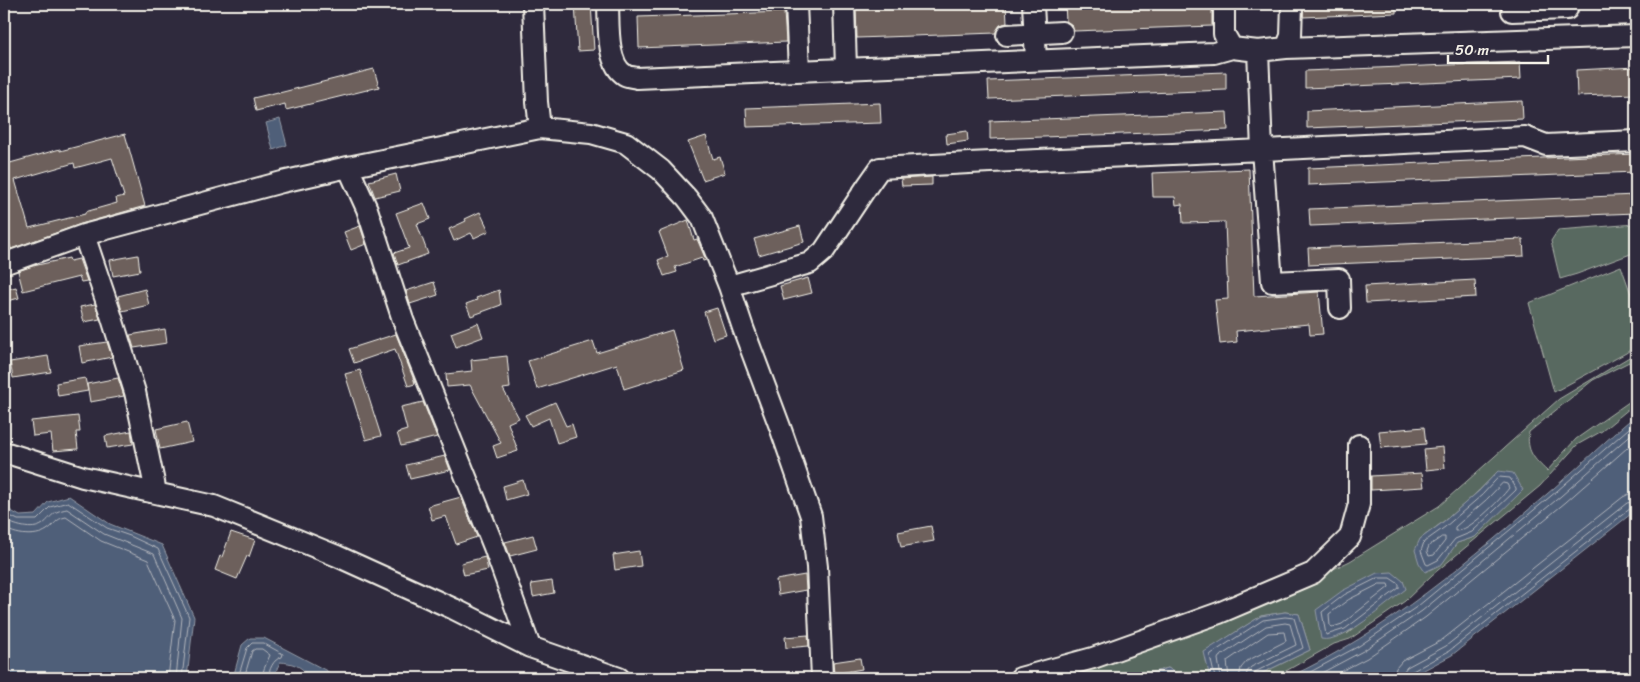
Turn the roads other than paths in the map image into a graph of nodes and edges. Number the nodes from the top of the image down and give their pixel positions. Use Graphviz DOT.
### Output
graph roads {
  1 [pos="533,4"];
  2 [pos="608,4"];
  3 [pos="796,4"];
  4 [pos="844,4"];
  5 [pos="1033,4"];
  6 [pos="1224,4"];
  7 [pos="1292,4"];
  8 [pos="1538,7"];
  9 [pos="1567,9"];
  10 [pos="1512,11"];
  11 [pos="1062,32"];
  12 [pos="1034,34"];
  13 [pos="1007,35"];
  14 [pos="1636,36"];
  15 [pos="1539,40"];
  16 [pos="1232,48"];
  17 [pos="1286,48"];
  18 [pos="1258,51"];
  19 [pos="1036,60"];
  20 [pos="846,68"];
  21 [pos="800,72"];
  22 [pos="540,128"];
  23 [pos="1636,140"];
  24 [pos="1262,150"];
  25 [pos="348,167"];
  26 [pos="84,236"];
  27 [pos="6,263"];
  28 [pos="729,286"];
  29 [pos="1340,308"];
  30 [pos="1360,445"];
  31 [pos="4,452"];
  32 [pos="156,492"];
  33 [pos="530,647"];
  34 [pos="619,678"];
  35 [pos="822,678"];
  36 [pos="1020,678"];
  1 -- 22 [label="street"];
  2 -- 21 [label="street"];
  3 -- 21 [label="street"];
  4 -- 20 [label="street"];
  5 -- 12 [label="street"];
  6 -- 16 [label="street"];
  7 -- 17 [label="street"];
  8 -- 9 [label="street"];
  8 -- 10 [label="street"];
  8 -- 15 [label="street"];
  11 -- 12 [label="street"];
  12 -- 13 [label="street"];
  12 -- 19 [label="street"];
  14 -- 15 [label="street"];
  15 -- 17 [label="street"];
  16 -- 18 [label="street"];
  16 -- 19 [label="street"];
  17 -- 18 [label="street"];
  18 -- 24 [label="street"];
  19 -- 20 [label="street"];
  20 -- 21 [label="street"];
  22 -- 25 [label="street"];
  22 -- 28 [label="street"];
  23 -- 24 [label="street"];
  24 -- 28 [label="street"];
  24 -- 29 [label="street"];
  25 -- 26 [label="street"];
  25 -- 33 [label="street"];
  26 -- 27 [label="street"];
  26 -- 32 [label="street"];
  28 -- 35 [label="street"];
  30 -- 36 [label="street"];
  31 -- 32 [label="street"];
  32 -- 33 [label="street"];
  33 -- 34 [label="street"];
}
